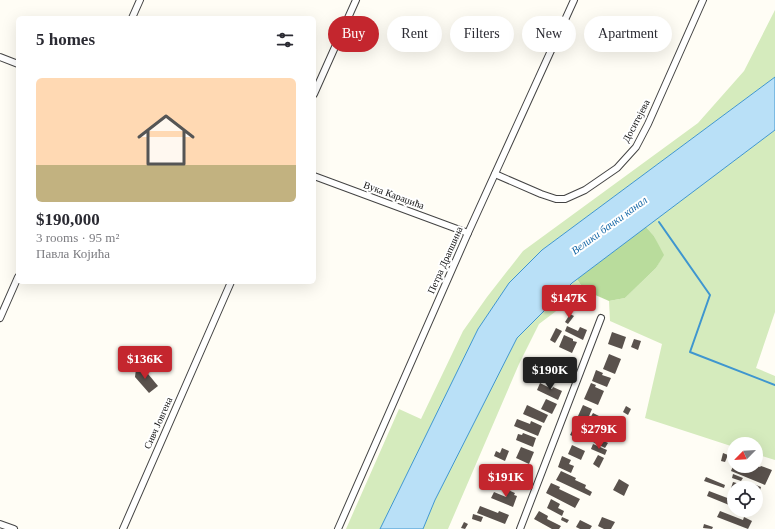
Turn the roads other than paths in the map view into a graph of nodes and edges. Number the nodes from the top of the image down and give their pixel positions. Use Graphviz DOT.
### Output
graph roads {
  1 [pos="140,0"];
  2 [pos="356,0"];
  3 [pos="574,0"];
  4 [pos="703,0"];
  5 [pos="133,16"];
  6 [pos="0,56"];
  7 [pos="16,63"];
  8 [pos="316,90"];
  9 [pos="495,174"];
  10 [pos="316,177"];
  11 [pos="468,233"];
  12 [pos="16,282"];
  13 [pos="230,284"];
  14 [pos="0,318"];
  15 [pos="601,318"];
  16 [pos="0,524"];
  17 [pos="14,529"];
  18 [pos="123,529"];
  19 [pos="338,529"];
  20 [pos="520,529"];
  1 -- 5 [label="street"];
  2 -- 8 [label="street"];
  3 -- 9 [label="street, Петра Драпшина"];
  4 -- 9 [label="street, Доситејева"];
  6 -- 7 [label="street"];
  9 -- 11 [label="street, Петра Драпшина"];
  10 -- 11 [label="street, Вука Караџића"];
  11 -- 19 [label="street, Петра Драпшина"];
  12 -- 14 [label="street"];
  13 -- 18 [label="street, Сивч Јовгена"];
  15 -- 20 [label="street"];
  16 -- 17 [label="street"];
}
